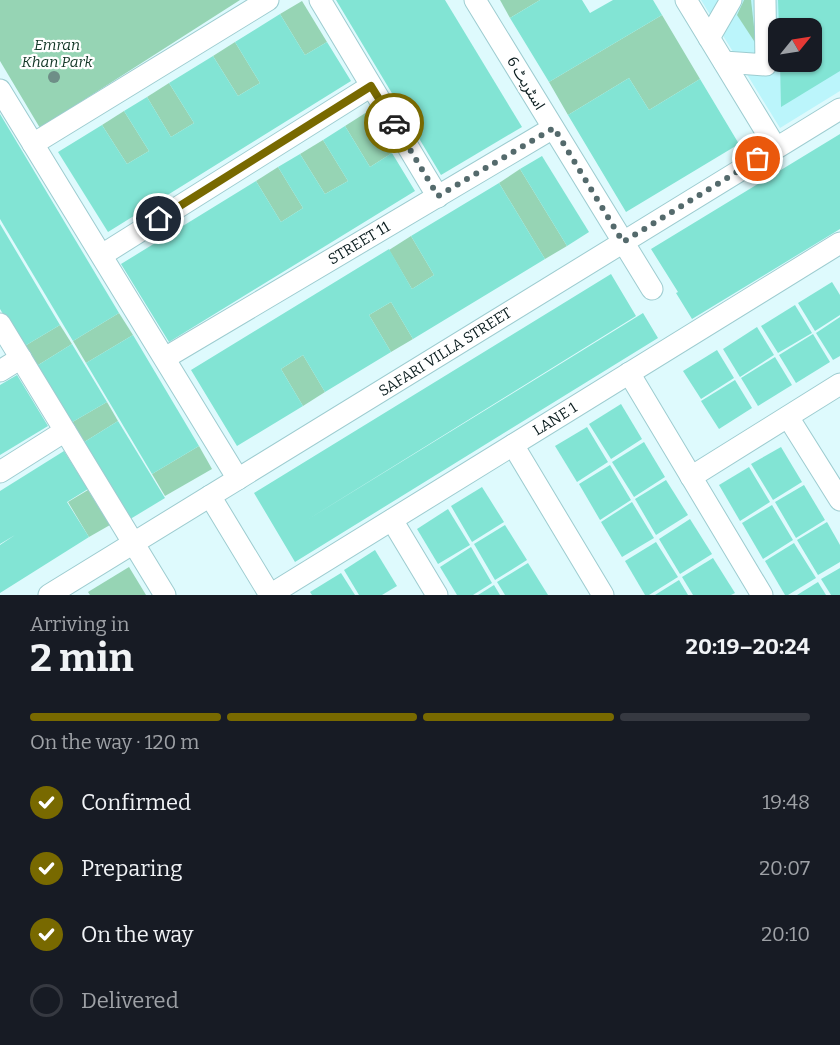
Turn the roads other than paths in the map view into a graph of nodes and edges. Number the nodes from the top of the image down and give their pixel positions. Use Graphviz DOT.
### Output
graph roads {
  1 [pos="268,0"];
  2 [pos="320,0"];
  3 [pos="475,0"];
  4 [pos="686,0"];
  5 [pos="730,0"];
  6 [pos="765,0"];
  7 [pos="709,38"];
  8 [pos="724,62"];
  9 [pos="371,86"];
  10 [pos="0,90"];
  11 [pos="840,109"];
  12 [pos="554,128"];
  13 [pos="33,144"];
  14 [pos="776,148"];
  15 [pos="438,196"];
  16 [pos="623,242"];
  17 [pos="840,243"];
  18 [pos="102,255"];
  19 [pos="652,289"];
  20 [pos="0,324"];
  21 [pos="21,358"];
  22 [pos="165,358"];
  23 [pos="0,371"];
  24 [pos="628,373"];
  25 [pos="840,384"];
  26 [pos="788,417"];
  27 [pos="65,431"];
  28 [pos="513,445"];
  29 [pos="0,472"];
  30 [pos="691,477"];
  31 [pos="238,479"];
  32 [pos="210,496"];
  33 [pos="840,500"];
  34 [pos="392,520"];
  35 [pos="134,543"];
  36 [pos="49,595"];
  37 [pos="165,595"];
  38 [pos="270,595"];
  39 [pos="437,595"];
  40 [pos="603,595"];
  41 [pos="762,595"];
  1 -- 13 [label="street"];
  2 -- 9 [label="street"];
  3 -- 12 [label="street, اسٹریٹ 6"];
  4 -- 7 [label="street"];
  5 -- 7 [label="street"];
  6 -- 8 [label="street"];
  7 -- 8 [label="street"];
  8 -- 14 [label="street"];
  9 -- 15 [label="street"];
  9 -- 18 [label="street"];
  10 -- 13 [label="street"];
  11 -- 14 [label="street, SAFARI VILLA STREET"];
  12 -- 15 [label="street, STREET 11"];
  12 -- 16 [label="street, اسٹریٹ 6"];
  13 -- 18 [label="street"];
  14 -- 16 [label="street, SAFARI VILLA STREET"];
  15 -- 22 [label="street, STREET 11"];
  16 -- 19 [label="street, اسٹریٹ 6"];
  16 -- 31 [label="street, SAFARI VILLA STREET"];
  17 -- 24 [label="street, LANE 1"];
  18 -- 22 [label="street"];
  20 -- 21 [label="street"];
  21 -- 23 [label="street"];
  21 -- 27 [label="street"];
  22 -- 31 [label="street"];
  24 -- 28 [label="street, LANE 1"];
  24 -- 30 [label="street"];
  25 -- 26 [label="street"];
  26 -- 30 [label="street"];
  26 -- 33 [label="street"];
  27 -- 29 [label="street"];
  27 -- 35 [label="street"];
  28 -- 34 [label="street, LANE 1"];
  28 -- 40 [label="street"];
  30 -- 41 [label="street"];
  31 -- 32 [label="street, SAFARI VILLA STREET"];
  32 -- 35 [label="street, SAFARI VILLA STREET"];
  32 -- 38 [label="street"];
  34 -- 38 [label="street, LANE 1"];
  34 -- 39 [label="street"];
  35 -- 36 [label="street, SAFARI VILLA STREET"];
  35 -- 37 [label="street"];
}
